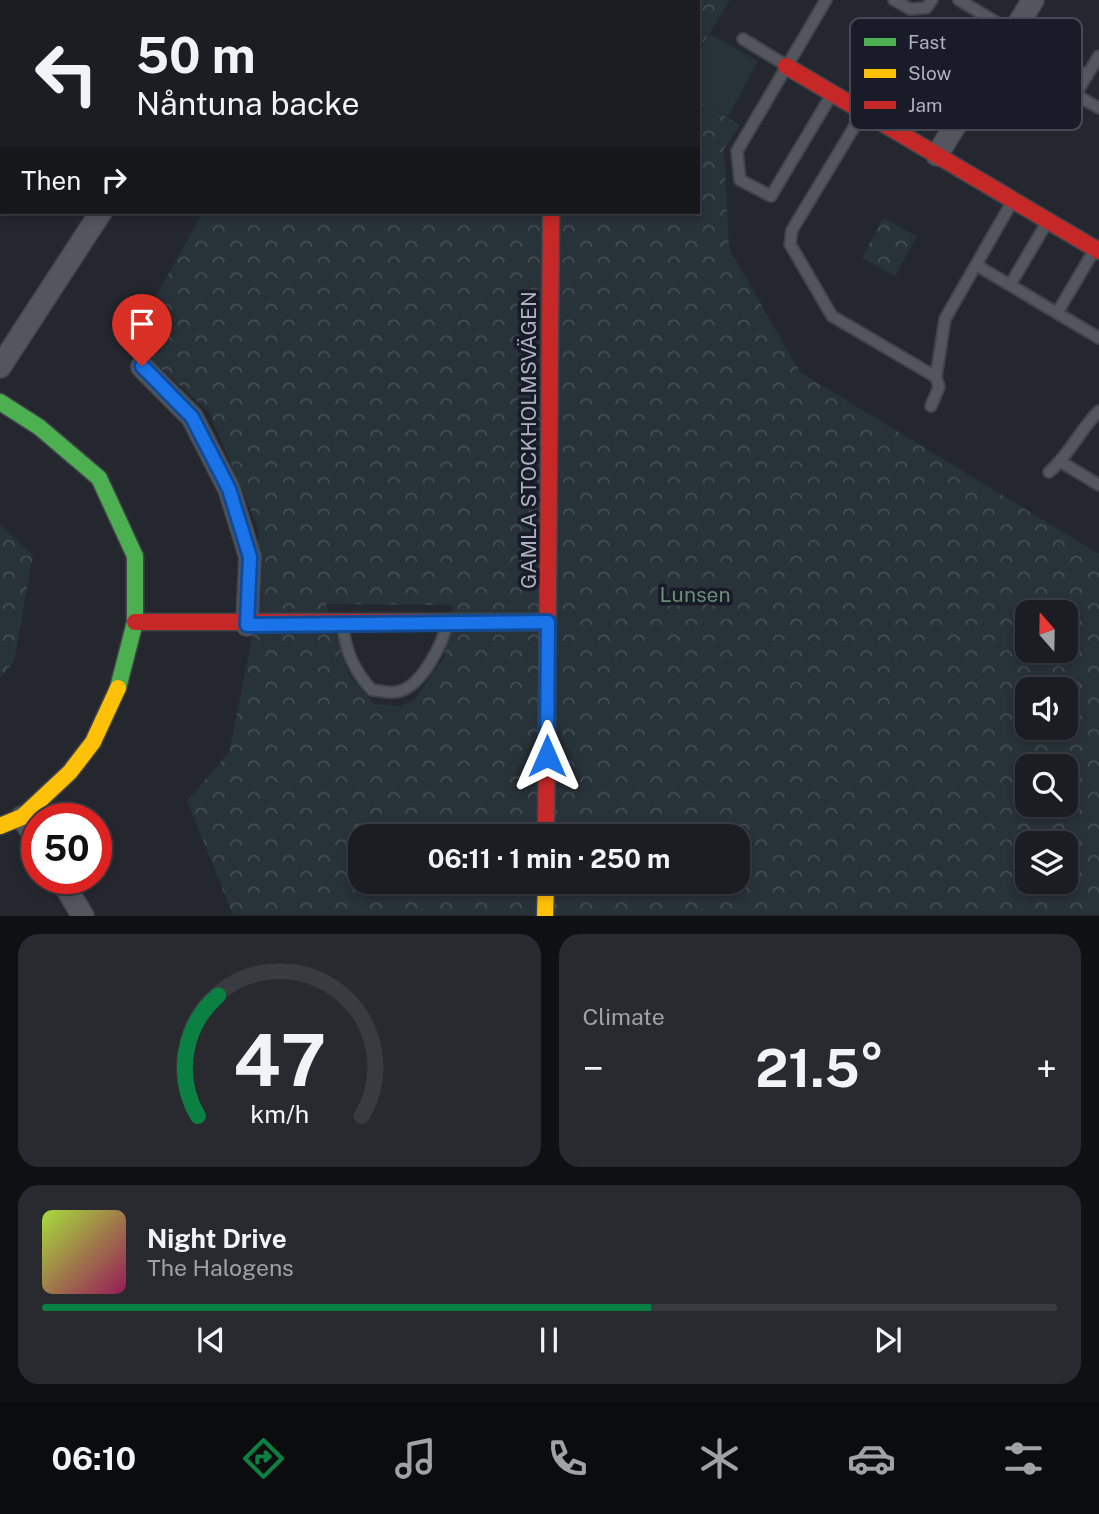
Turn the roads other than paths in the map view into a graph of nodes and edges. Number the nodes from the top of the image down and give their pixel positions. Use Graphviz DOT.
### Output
graph roads {
  1 [pos="825,0"];
  2 [pos="894,0"];
  3 [pos="932,0"];
  4 [pos="959,0"];
  5 [pos="1032,0"];
  6 [pos="988,18"];
  7 [pos="1022,18"];
  8 [pos="743,39"];
  9 [pos="1099,56"];
  10 [pos="786,66"];
  11 [pos="1082,73"];
  12 [pos="1087,76"];
  13 [pos="1082,84"];
  14 [pos="833,93"];
  15 [pos="1082,98"];
  16 [pos="850,103"];
  17 [pos="1099,108"];
  18 [pos="852,130"];
  19 [pos="895,130"];
  20 [pos="953,130"];
  21 [pos="937,155"];
  22 [pos="1013,200"];
  23 [pos="100,214"];
  24 [pos="551,214"];
  25 [pos="1048,220"];
  26 [pos="1098,247"];
  27 [pos="976,265"];
  28 [pos="1010,285"];
  29 [pos="1057,313"];
  30 [pos="1099,338"];
  31 [pos="142,366"];
  32 [pos="0,367"];
  33 [pos="936,377"];
  34 [pos="0,402"];
  35 [pos="931,406"];
  36 [pos="1099,411"];
  37 [pos="1061,462"];
  38 [pos="1049,472"];
  39 [pos="1099,485"];
  40 [pos="135,621"];
  41 [pos="343,622"];
  42 [pos="548,622"];
  43 [pos="447,623"];
  44 [pos="247,625"];
  45 [pos="37,803"];
  46 [pos="21,817"];
  47 [pos="546,824"];
  48 [pos="0,826"];
  49 [pos="70,894"];
  50 [pos="546,894"];
  51 [pos="83,915"];
  52 [pos="545,915"];
  1 -- 10 [label="lane"];
  2 -- 3 [label="lane"];
  4 -- 6 [label="lane"];
  5 -- 7 [label="street"];
  8 -- 10 [label="lane"];
  9 -- 12 [label="lane"];
  10 -- 14 [label="street"];
  10 -- 14 [label="lane"];
  11 -- 12 [label="lane"];
  12 -- 13 [label="lane"];
  14 -- 16 [label="street"];
  15 -- 17 [label="lane"];
  18 -- 33 [label="lane"];
  19 -- 21 [label="street"];
  20 -- 21 [label="street"];
  21 -- 22 [label="street"];
  22 -- 25 [label="street"];
  22 -- 27 [label="lane"];
  23 -- 32 [label="street"];
  24 -- 42 [label="street, GAMLA STOCKHOLMSVÄGEN"];
  25 -- 26 [label="street"];
  25 -- 28 [label="lane"];
  26 -- 29 [label="lane"];
  27 -- 28 [label="lane"];
  27 -- 33 [label="lane"];
  28 -- 29 [label="lane"];
  29 -- 30 [label="lane"];
  31 -- 44 [label="street"];
  33 -- 35 [label="lane"];
  34 -- 40 [label="street"];
  36 -- 37 [label="lane"];
  37 -- 38 [label="lane"];
  37 -- 39 [label="lane"];
  40 -- 44 [label="street"];
  40 -- 45 [label="street"];
  41 -- 43 [label="street"];
  41 -- 43 [label="lane"];
  41 -- 44 [label="street"];
  42 -- 43 [label="street"];
  42 -- 47 [label="street, GAMLA STOCKHOLMSVÄGEN"];
  46 -- 48 [label="street"];
  49 -- 51 [label="street"];
  50 -- 52 [label="street"];
}
